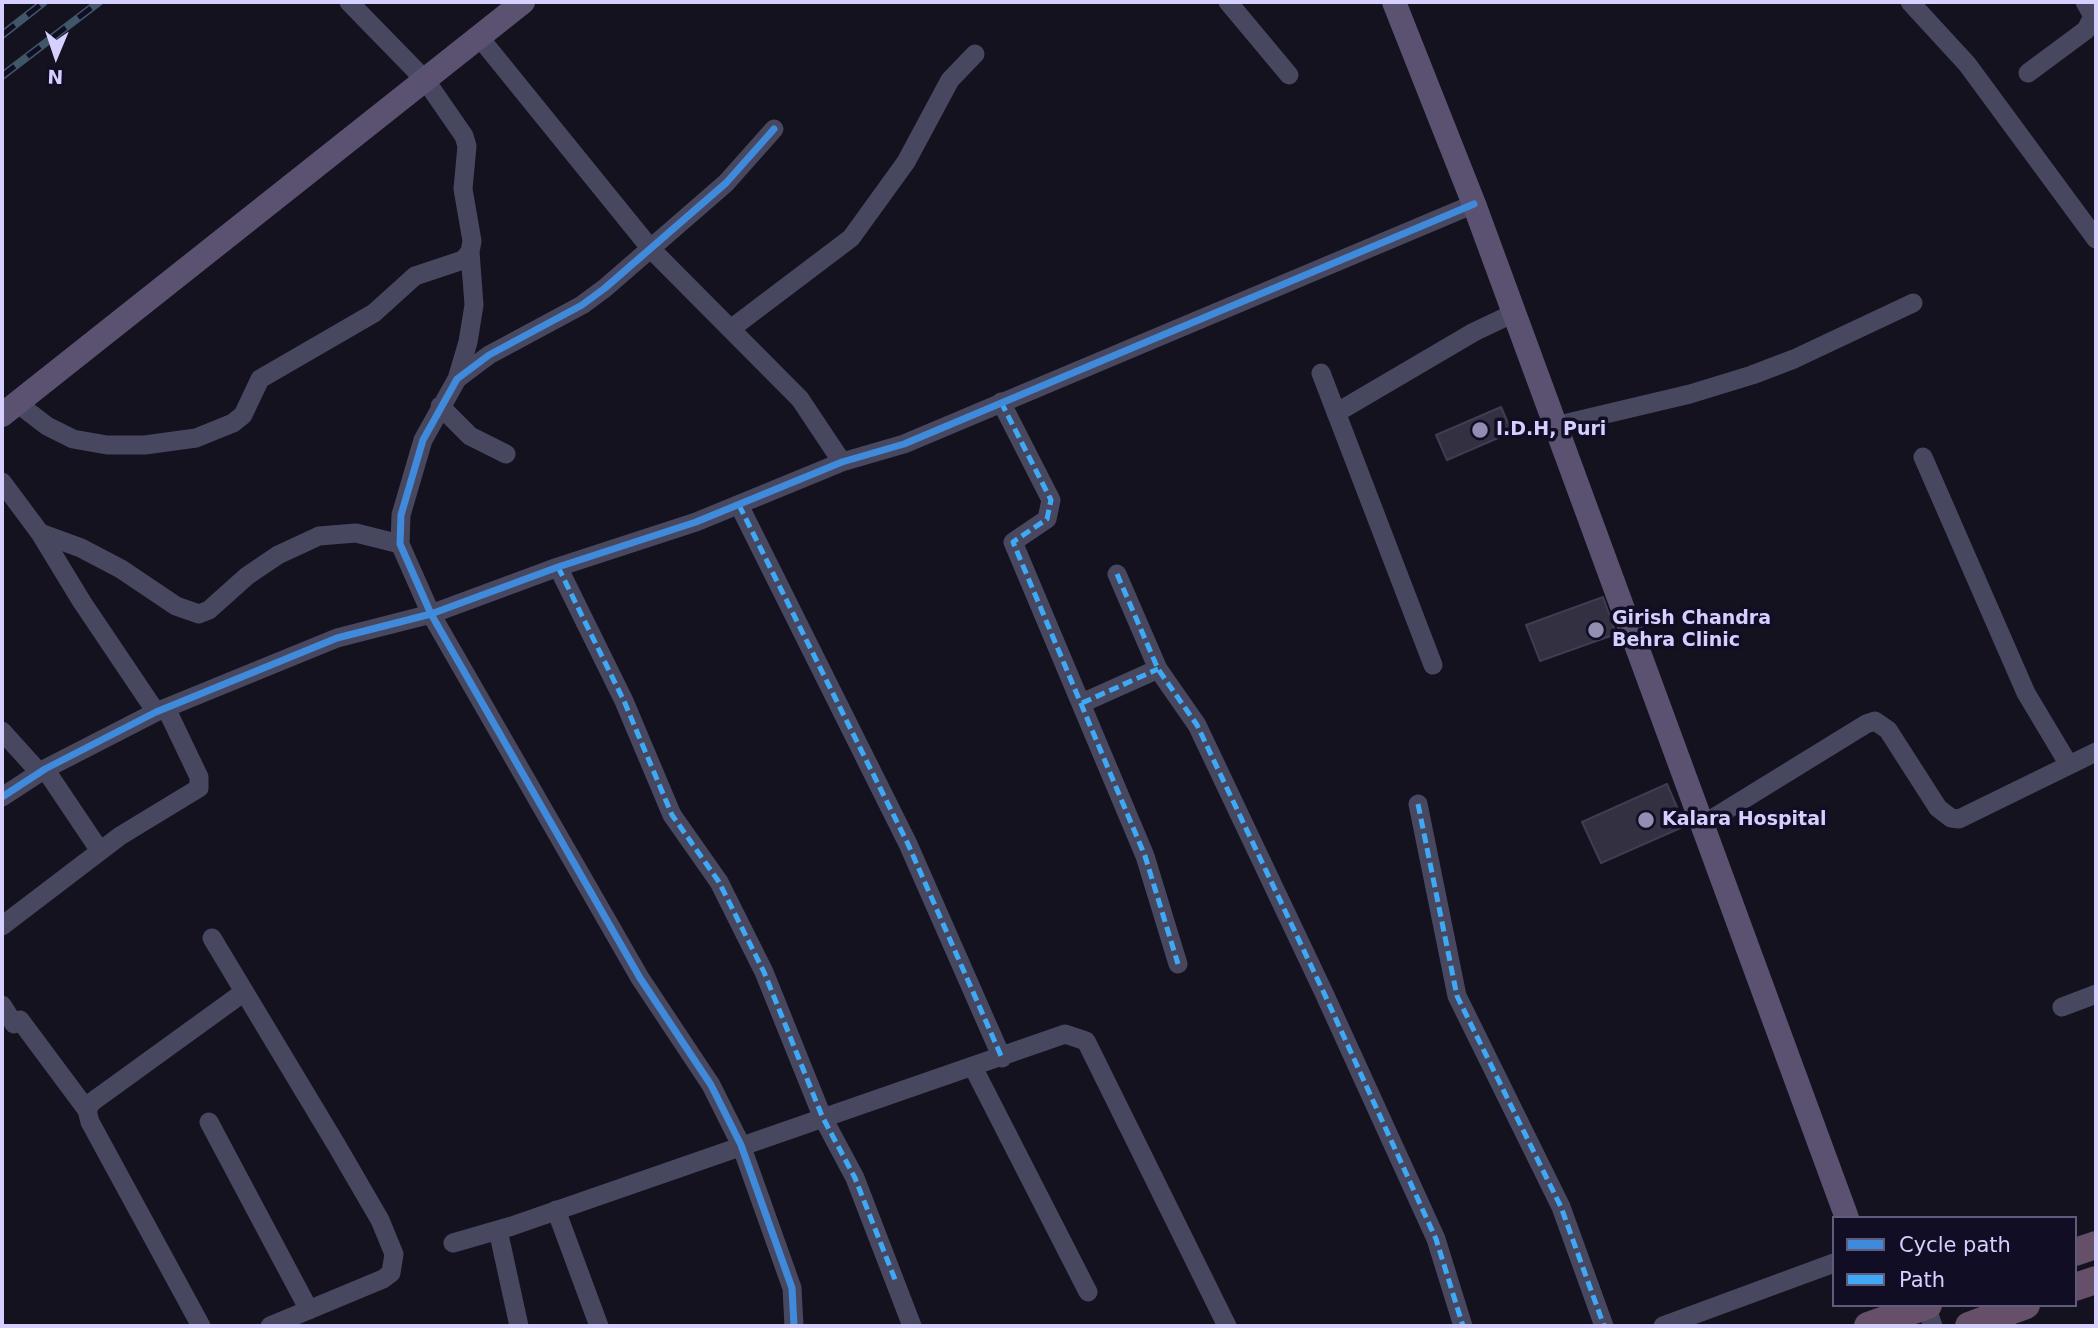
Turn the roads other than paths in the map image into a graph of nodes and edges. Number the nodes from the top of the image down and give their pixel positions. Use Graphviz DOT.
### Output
graph roads {
  1 [pos="349,2"];
  2 [pos="523,2"];
  3 [pos="1228,2"];
  4 [pos="1394,2"];
  5 [pos="1910,2"];
  6 [pos="2084,2"];
  7 [pos="480,38"];
  8 [pos="975,54"];
  9 [pos="2028,74"];
  10 [pos="1289,75"];
  11 [pos="426,81"];
  12 [pos="774,129"];
  13 [pos="1474,204"];
  14 [pos="2096,239"];
  15 [pos="651,249"];
  16 [pos="470,252"];
  17 [pos="1913,303"];
  18 [pos="1514,313"];
  19 [pos="732,328"];
  20 [pos="1321,373"];
  21 [pos="457,379"];
  22 [pos="1001,402"];
  23 [pos="440,405"];
  24 [pos="9,409"];
  25 [pos="1336,413"];
  26 [pos="1555,426"];
  27 [pos="506,454"];
  28 [pos="1923,457"];
  29 [pos="842,462"];
  30 [pos="2,482"];
  31 [pos="739,505"];
  32 [pos="40,533"];
  33 [pos="400,544"];
  34 [pos="558,567"];
  35 [pos="1117,574"];
  36 [pos="431,614"];
  37 [pos="1433,665"];
  38 [pos="1158,669"];
  39 [pos="1082,703"];
  40 [pos="161,710"];
  41 [pos="2,731"];
  42 [pos="2096,752"];
  43 [pos="2069,765"];
  44 [pos="42,771"];
  45 [pos="2,797"];
  46 [pos="1418,804"];
  47 [pos="1702,825"];
  48 [pos="100,851"];
  49 [pos="2,926"];
  50 [pos="212,938"];
  51 [pos="1178,964"];
  52 [pos="244,992"];
  53 [pos="2096,994"];
  54 [pos="2,1005"];
  55 [pos="2062,1007"];
  56 [pos="1002,1058"];
  57 [pos="973,1067"];
  58 [pos="87,1110"];
  59 [pos="822,1116"];
  60 [pos="209,1122"];
  61 [pos="741,1145"];
  62 [pos="556,1210"];
  63 [pos="1846,1216"];
  64 [pos="498,1230"];
  65 [pos="453,1243"];
  66 [pos="2096,1245"];
  67 [pos="2077,1251"];
  68 [pos="1832,1264"];
  69 [pos="2096,1280"];
  70 [pos="2077,1286"];
  71 [pos="1088,1292"];
  72 [pos="1923,1307"];
  73 [pos="1927,1307"];
  74 [pos="2021,1307"];
  75 [pos="309,1310"];
  76 [pos="1878,1317"];
  77 [pos="201,1326"];
  78 [pos="270,1326"];
  79 [pos="519,1326"];
  80 [pos="599,1326"];
  81 [pos="794,1326"];
  82 [pos="912,1326"];
  83 [pos="1227,1326"];
  84 [pos="1463,1326"];
  85 [pos="1604,1326"];
  86 [pos="1663,1326"];
  87 [pos="1933,1326"];
  88 [pos="1969,1326"];
  1 -- 11 [label="street"];
  2 -- 7 [label="main road"];
  3 -- 10 [label="street"];
  4 -- 13 [label="main road"];
  5 -- 14 [label="street"];
  6 -- 9 [label="street"];
  7 -- 11 [label="main road"];
  7 -- 15 [label="street"];
  8 -- 19 [label="street"];
  11 -- 16 [label="street"];
  11 -- 24 [label="main road"];
  12 -- 15 [label="street"];
  13 -- 18 [label="main road"];
  13 -- 22 [label="street"];
  15 -- 19 [label="street"];
  15 -- 21 [label="street"];
  16 -- 21 [label="street"];
  16 -- 24 [label="street"];
  17 -- 26 [label="street"];
  18 -- 25 [label="street"];
  18 -- 26 [label="main road"];
  19 -- 29 [label="street"];
  20 -- 25 [label="street"];
  21 -- 23 [label="street"];
  22 -- 29 [label="street"];
  22 -- 39 [label="street"];
  23 -- 27 [label="street"];
  23 -- 33 [label="street"];
  25 -- 37 [label="street"];
  26 -- 47 [label="main road"];
  28 -- 43 [label="street"];
  29 -- 31 [label="street"];
  30 -- 32 [label="street"];
  31 -- 34 [label="street"];
  31 -- 56 [label="street"];
  32 -- 33 [label="street"];
  32 -- 40 [label="street"];
  33 -- 36 [label="street"];
  34 -- 36 [label="street"];
  34 -- 59 [label="street"];
  35 -- 38 [label="street"];
  36 -- 40 [label="street"];
  36 -- 61 [label="street"];
  38 -- 39 [label="street"];
  38 -- 84 [label="street"];
  39 -- 51 [label="street"];
  40 -- 44 [label="street"];
  40 -- 48 [label="street"];
  41 -- 44 [label="street"];
  42 -- 43 [label="street"];
  43 -- 47 [label="street"];
  44 -- 45 [label="street"];
  44 -- 48 [label="street"];
  46 -- 85 [label="street"];
  47 -- 63 [label="main road"];
  48 -- 49 [label="street"];
  50 -- 52 [label="street"];
  52 -- 58 [label="street"];
  52 -- 75 [label="street"];
  53 -- 55 [label="street"];
  54 -- 58 [label="street"];
  56 -- 57 [label="street"];
  56 -- 83 [label="street"];
  57 -- 59 [label="street"];
  57 -- 71 [label="street"];
  58 -- 77 [label="street"];
  59 -- 61 [label="street"];
  59 -- 82 [label="street"];
  60 -- 75 [label="street"];
  61 -- 62 [label="street"];
  61 -- 81 [label="street"];
  62 -- 64 [label="street"];
  62 -- 80 [label="street"];
  64 -- 65 [label="street"];
  64 -- 79 [label="street"];
  66 -- 67 [label="highway"];
  68 -- 86 [label="street"];
  69 -- 70 [label="highway"];
  72 -- 76 [label="highway"];
  73 -- 87 [label="street"];
  74 -- 88 [label="highway"];
  75 -- 78 [label="street"];
}
